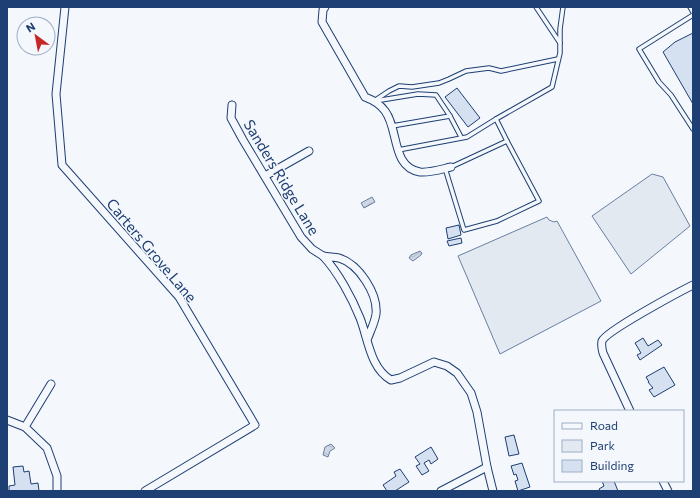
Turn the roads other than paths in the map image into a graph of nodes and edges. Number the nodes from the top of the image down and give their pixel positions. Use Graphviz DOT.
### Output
graph roads {
  1 [pos="65,7"];
  2 [pos="325,7"];
  3 [pos="536,7"];
  4 [pos="564,7"];
  5 [pos="690,7"];
  6 [pos="693,13"];
  7 [pos="560,43"];
  8 [pos="558,59"];
  9 [pos="374,101"];
  10 [pos="232,105"];
  11 [pos="450,116"];
  12 [pos="496,119"];
  13 [pos="391,126"];
  14 [pos="693,129"];
  15 [pos="461,138"];
  16 [pos="507,141"];
  17 [pos="398,150"];
  18 [pos="309,151"];
  19 [pos="448,168"];
  20 [pos="265,176"];
  21 [pos="324,256"];
  22 [pos="693,285"];
  23 [pos="367,340"];
  24 [pos="51,384"];
  25 [pos="630,410"];
  26 [pos="7,420"];
  27 [pos="25,427"];
  28 [pos="487,467"];
  29 [pos="664,482"];
  30 [pos="57,491"];
  31 [pos="144,491"];
  32 [pos="441,491"];
  33 [pos="493,491"];
  34 [pos="668,491"];
  1 -- 31 [label="street, Carters Grove Lane"];
  2 -- 9 [label="street"];
  3 -- 7 [label="lane"];
  4 -- 7 [label="lane"];
  5 -- 6 [label="lane"];
  6 -- 14 [label="lane"];
  7 -- 8 [label="lane"];
  8 -- 9 [label="lane"];
  8 -- 12 [label="lane"];
  9 -- 11 [label="lane"];
  9 -- 13 [label="street"];
  10 -- 20 [label="street, Sanders Ridge Lane"];
  11 -- 13 [label="lane"];
  11 -- 15 [label="lane"];
  12 -- 15 [label="lane"];
  12 -- 16 [label="lane"];
  13 -- 17 [label="street"];
  15 -- 17 [label="lane"];
  16 -- 19 [label="lane"];
  16 -- 19 [label="lane"];
  17 -- 19 [label="street"];
  18 -- 20 [label="street"];
  20 -- 21 [label="street, Sanders Ridge Lane"];
  21 -- 23 [label="street, Sanders Ridge Lane"];
  21 -- 23 [label="street, Sanders Ridge Lane"];
  22 -- 25 [label="street"];
  23 -- 28 [label="street, Sanders Ridge Lane"];
  24 -- 27 [label="street"];
  26 -- 27 [label="street"];
  27 -- 30 [label="street"];
  28 -- 32 [label="street"];
  28 -- 33 [label="street"];
  29 -- 34 [label="street"];
}
